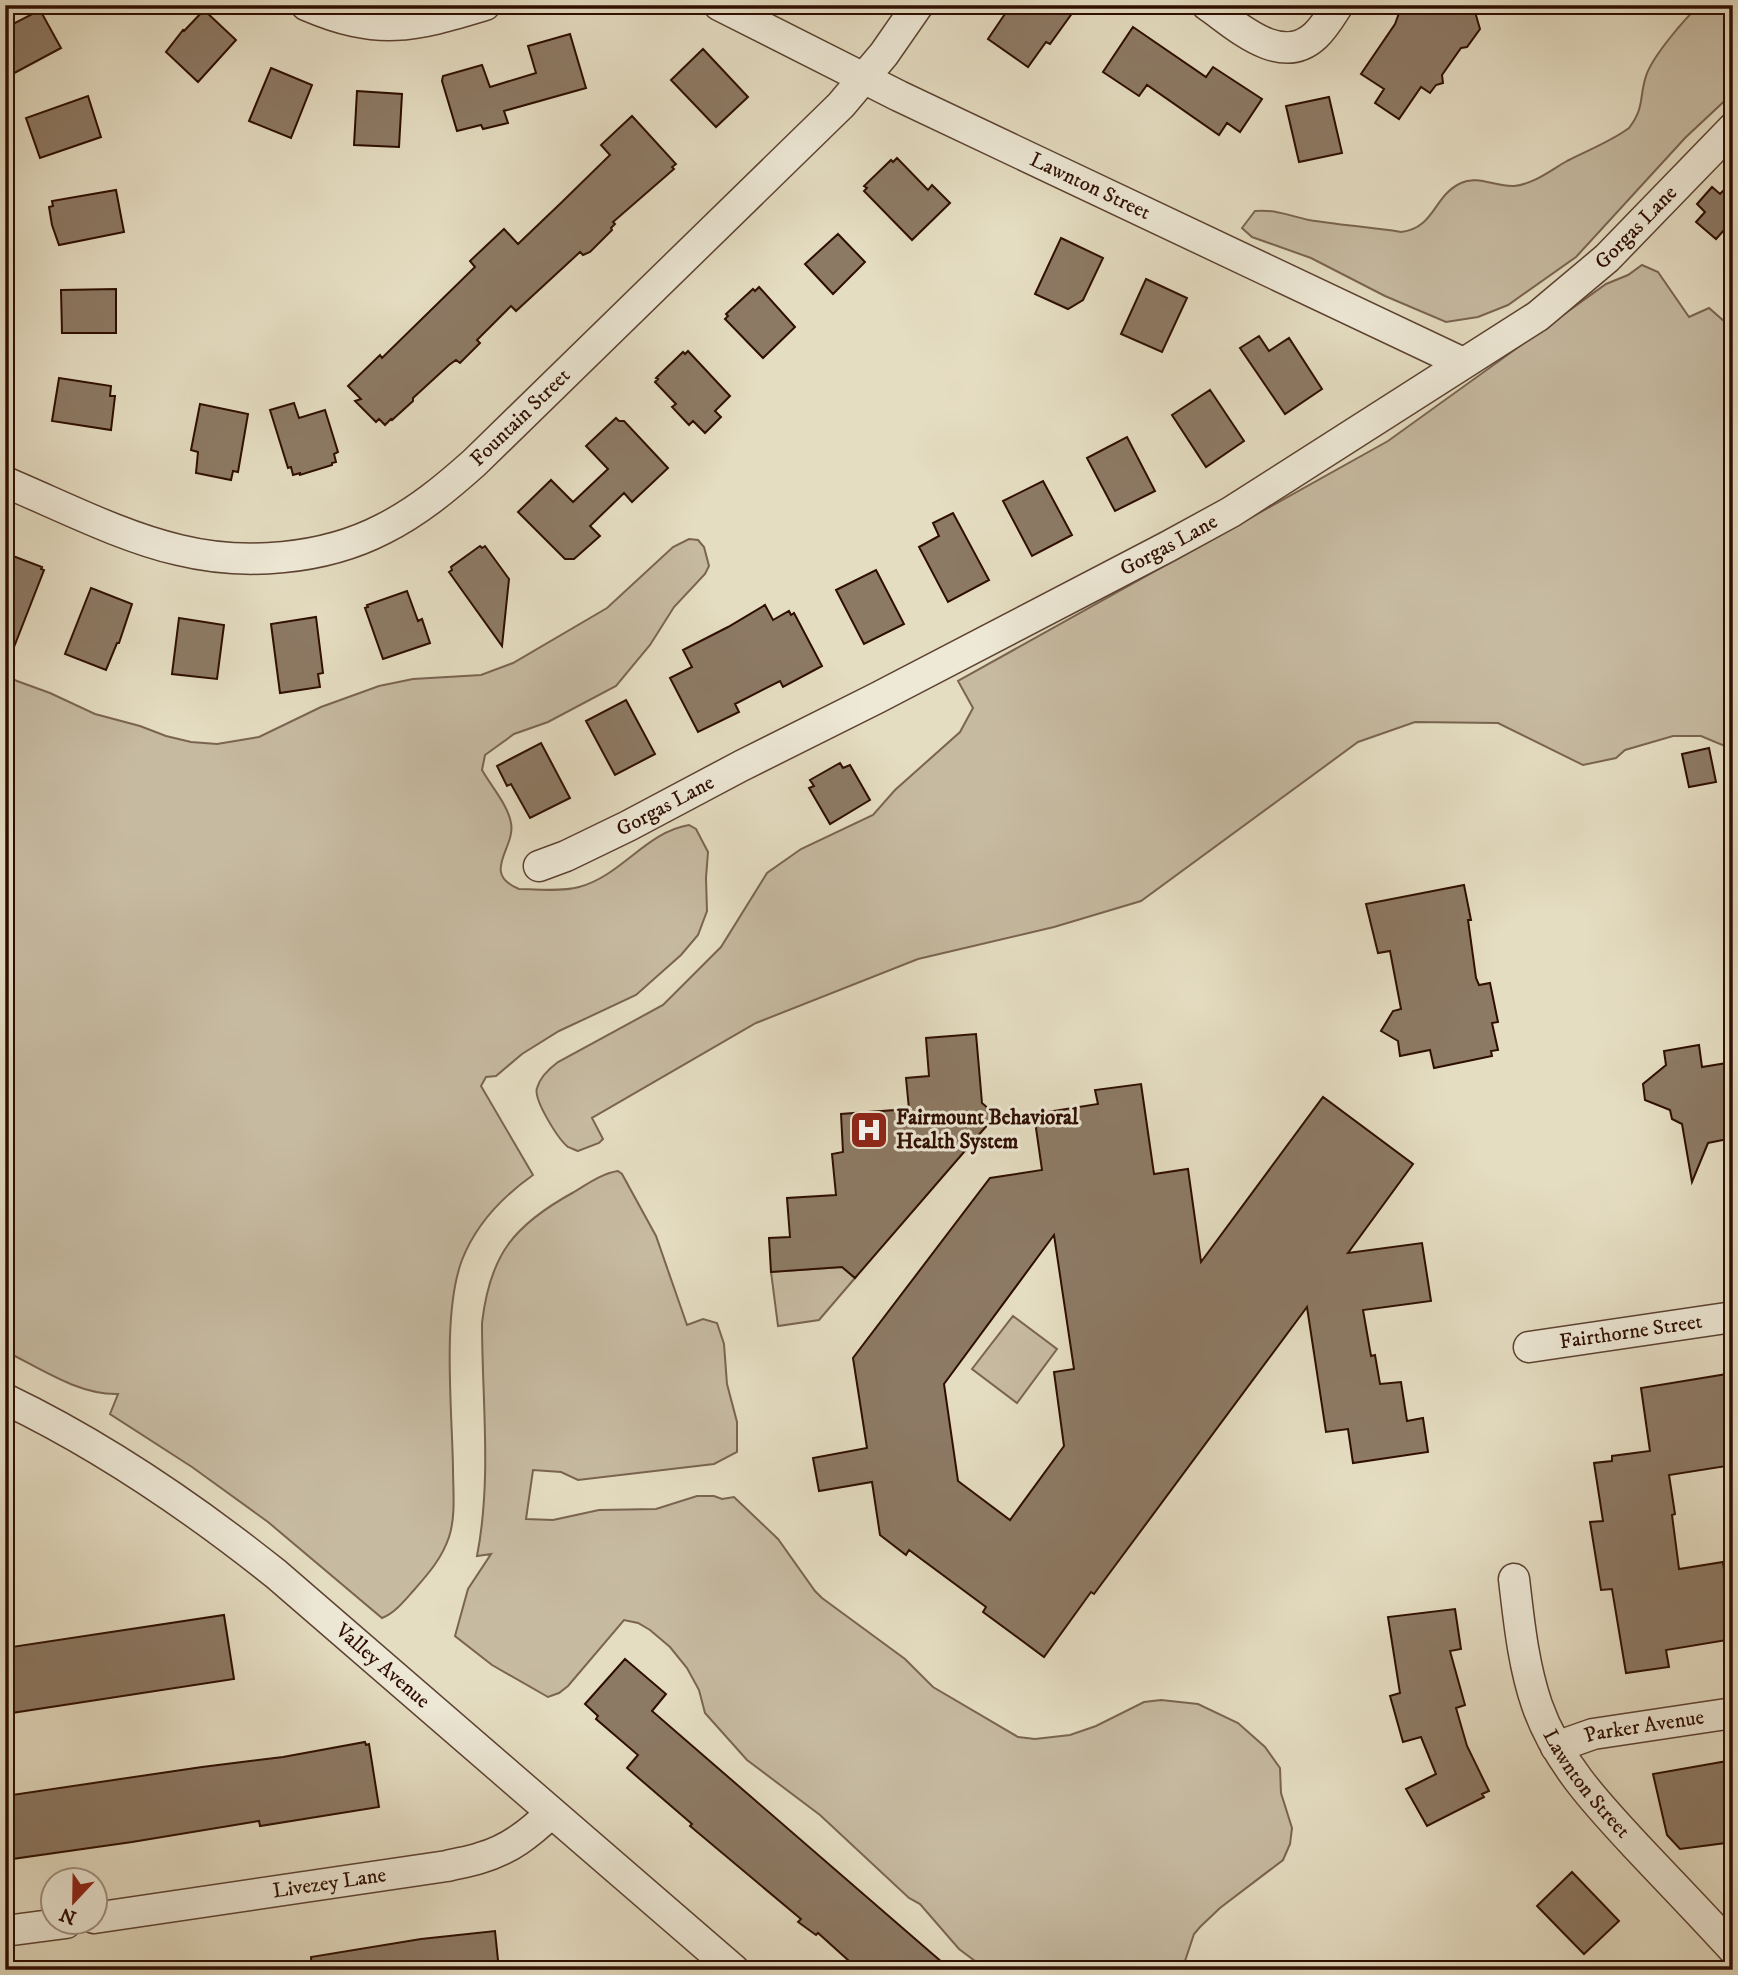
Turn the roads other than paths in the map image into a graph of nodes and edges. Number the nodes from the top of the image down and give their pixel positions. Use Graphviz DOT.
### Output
graph roads {
  1 [pos="306,5"];
  2 [pos="485,5"];
  3 [pos="719,5"];
  4 [pos="918,5"];
  5 [pos="1207,5"];
  6 [pos="1338,5"];
  7 [pos="865,79"];
  8 [pos="1733,128"];
  9 [pos="1463,363"];
  10 [pos="5,482"];
  11 [pos="539,866"];
  12 [pos="1733,1317"];
  13 [pos="1529,1347"];
  14 [pos="5,1399"];
  15 [pos="1514,1578"];
  16 [pos="1733,1713"];
  17 [pos="1556,1747"];
  18 [pos="551,1813"];
  19 [pos="108,1916"];
  20 [pos="38,1927"];
  21 [pos="5,1931"];
  22 [pos="1733,1949"];
  23 [pos="734,1970"];
  1 -- 2 [label="street"];
  3 -- 7 [label="street, Lawnton Street"];
  4 -- 7 [label="street, Fountain Street"];
  5 -- 6 [label="street"];
  7 -- 9 [label="street, Lawnton Street"];
  7 -- 10 [label="street, Fountain Street"];
  8 -- 9 [label="street, Gorgas Lane"];
  9 -- 11 [label="street, Gorgas Lane"];
  12 -- 13 [label="street, Fairthorne Street"];
  14 -- 18 [label="street, Valley Avenue"];
  15 -- 17 [label="street, Lawnton Street"];
  16 -- 17 [label="street, Parker Avenue"];
  17 -- 22 [label="street, Lawnton Street"];
  18 -- 19 [label="street, Livezey Lane"];
  18 -- 23 [label="street, Valley Avenue"];
  20 -- 21 [label="street"];
}
